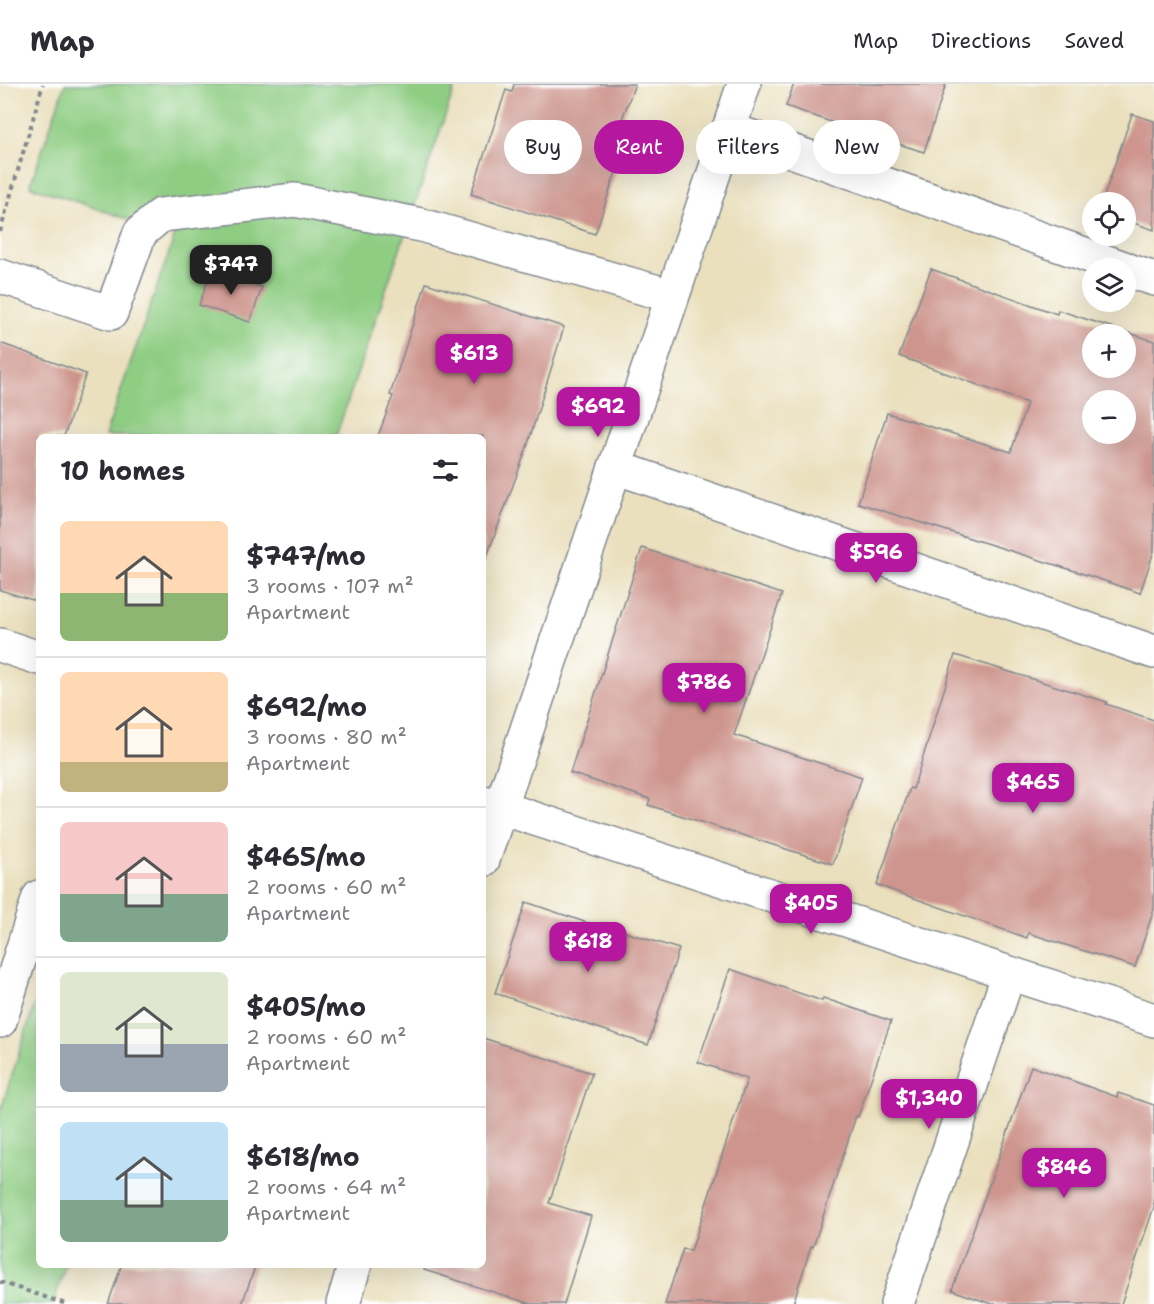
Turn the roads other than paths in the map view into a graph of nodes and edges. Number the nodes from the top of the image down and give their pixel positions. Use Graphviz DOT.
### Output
graph roads {
  1 [pos="744,84"];
  2 [pos="732,120"];
  3 [pos="801,154"];
  4 [pos="714,174"];
  5 [pos="1094,258"];
  6 [pos="1136,273"];
  7 [pos="0,276"];
  8 [pos="1154,279"];
  9 [pos="672,296"];
  10 [pos="615,467"];
  11 [pos="0,645"];
  12 [pos="1154,652"];
  13 [pos="36,657"];
  14 [pos="491,805"];
  15 [pos="486,840"];
  16 [pos="36,907"];
  17 [pos="1009,973"];
  18 [pos="1154,1020"];
  19 [pos="0,1021"];
  20 [pos="354,1268"];
  21 [pos="343,1304"];
  22 [pos="897,1304"];
  1 -- 2 [label="street"];
  3 -- 5 [label="street"];
  4 -- 9 [label="street"];
  6 -- 8 [label="street"];
  7 -- 9 [label="street"];
  9 -- 10 [label="street"];
  10 -- 12 [label="street"];
  10 -- 14 [label="street"];
  11 -- 13 [label="street"];
  14 -- 15 [label="street"];
  14 -- 17 [label="street"];
  16 -- 19 [label="street"];
  17 -- 18 [label="street"];
  17 -- 22 [label="street"];
  20 -- 21 [label="street"];
}
